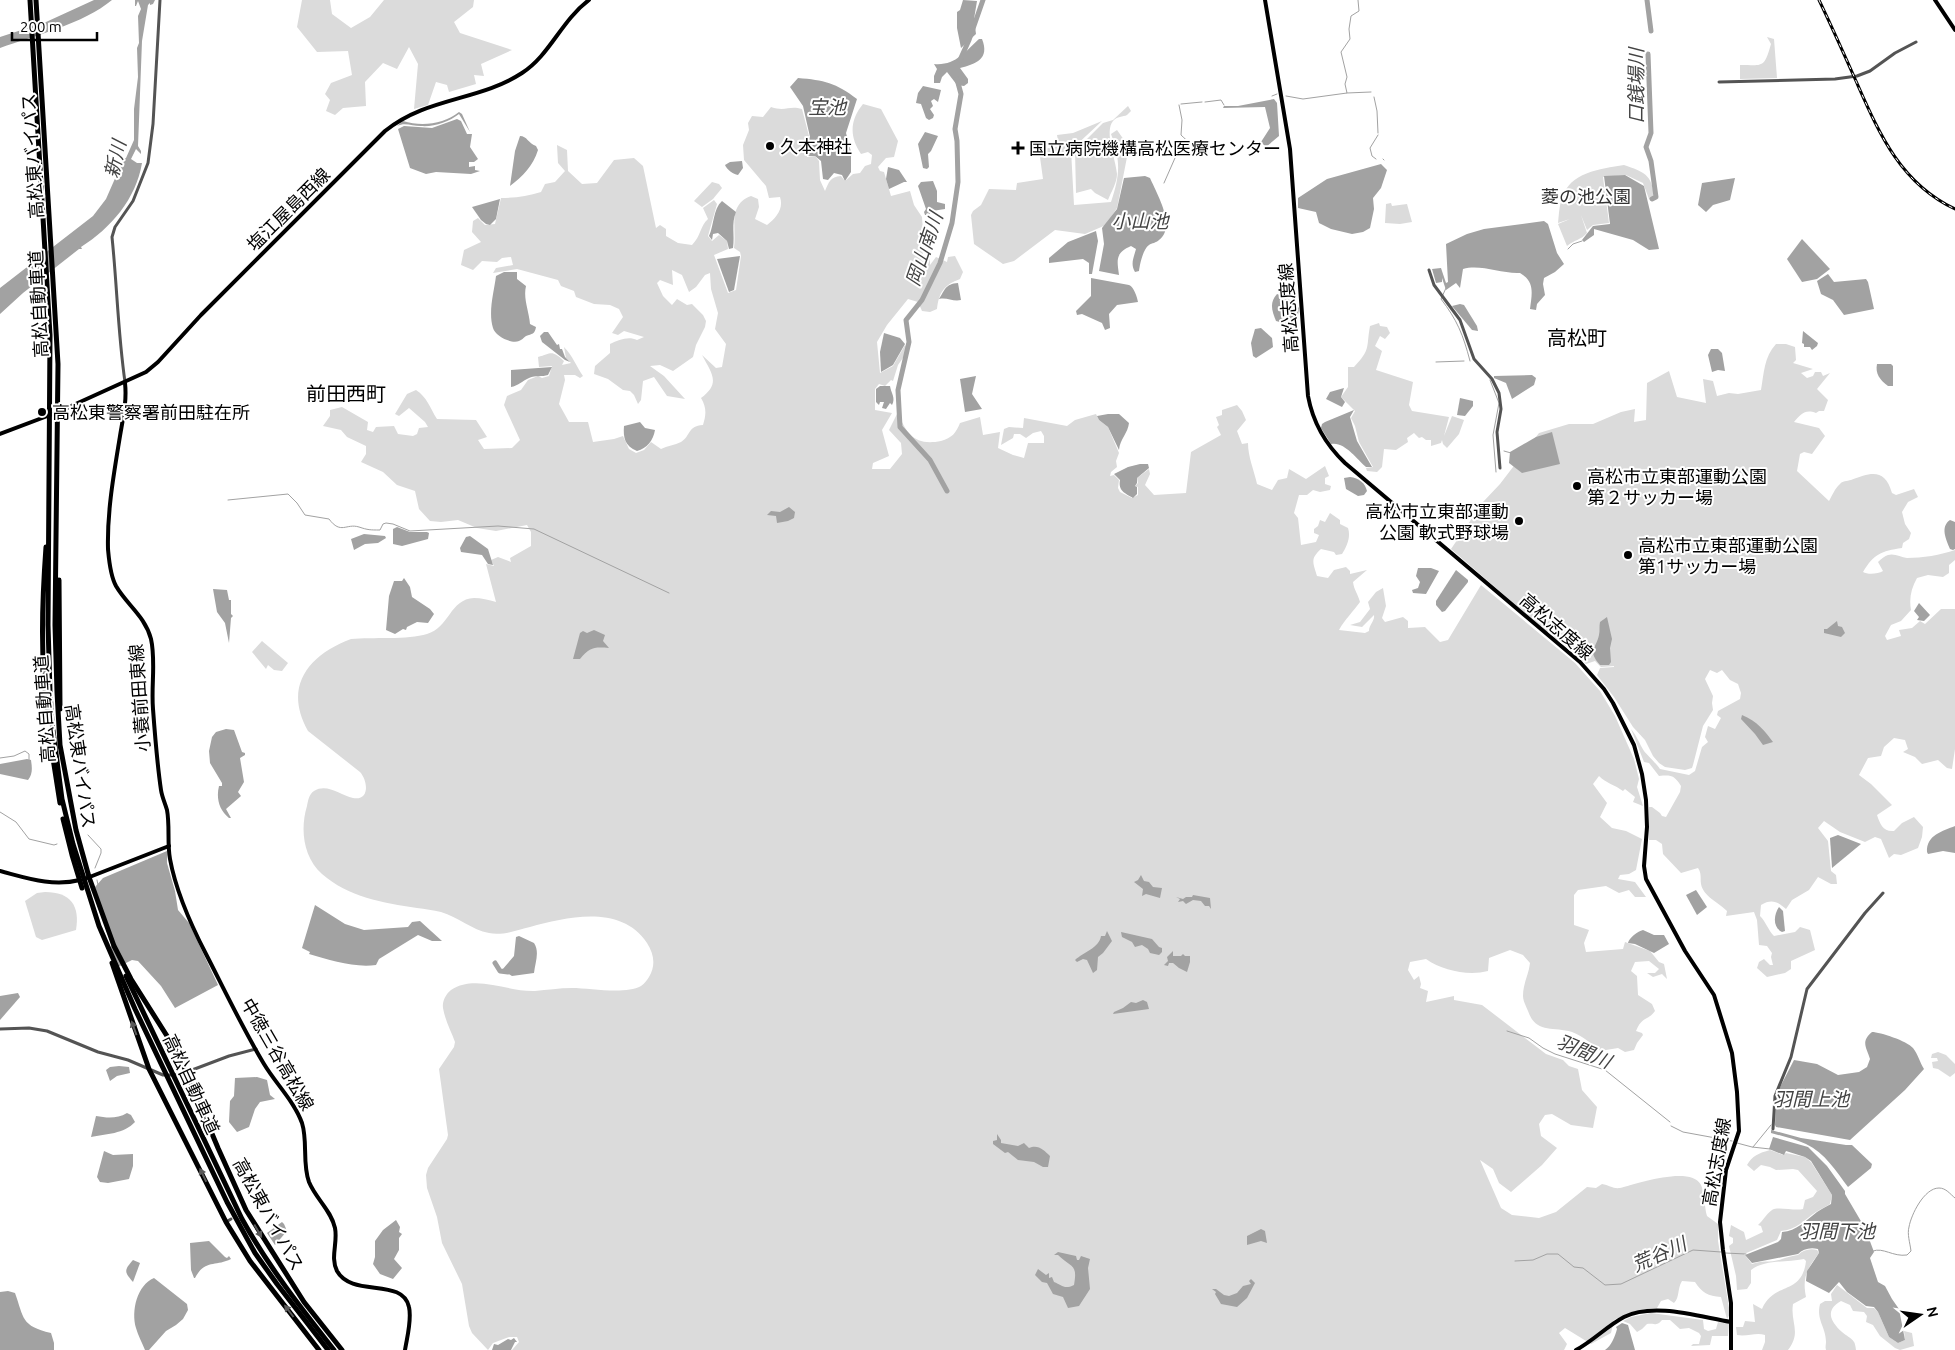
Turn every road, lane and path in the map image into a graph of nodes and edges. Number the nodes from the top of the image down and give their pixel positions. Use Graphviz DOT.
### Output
graph roads {
  1 [pos="28,0"];
  2 [pos="35,0"];
  3 [pos="160,0"];
  4 [pos="589,0"];
  5 [pos="1265,0"];
  6 [pos="1935,0"];
  7 [pos="1955,30"];
  8 [pos="1916,42"];
  9 [pos="1720,82"];
  10 [pos="1429,270"];
  11 [pos="125,383"];
  12 [pos="58,412"];
  13 [pos="48,416"];
  14 [pos="0,434"];
  15 [pos="1500,468"];
  16 [pos="52,494"];
  17 [pos="50,722"];
  18 [pos="59,727"];
  19 [pos="169,846"];
  20 [pos="0,871"];
  21 [pos="89,877"];
  22 [pos="80,880"];
  23 [pos="1884,893"];
  24 [pos="0,1029"];
  25 [pos="256,1049"];
  26 [pos="150,1069"];
  27 [pos="186,1072"];
  28 [pos="176,1088"];
  29 [pos="1773,1128"];
  30 [pos="1731,1322"];
  31 [pos="319,1350"];
  32 [pos="328,1350"];
  33 [pos="334,1350"];
  34 [pos="342,1350"];
  35 [pos="405,1350"];
  36 [pos="1576,1350"];
  37 [pos="1731,1350"];
  1 -- 13 [label="highway, 高松東バイパス"];
  1 -- 16 [label="highway, 高松自動車道"];
  2 -- 12 [label="highway, 高松東バイパス"];
  2 -- 16 [label="highway, 高松自動車道"];
  3 -- 11 [label="street"];
  4 -- 11 [label="main road, 塩江屋島西線"];
  5 -- 30 [label="main road, 高松志度線"];
  6 -- 7 [label="main road"];
  8 -- 9 [label="street"];
  10 -- 15 [label="street"];
  11 -- 12 [label="main road, 塩江屋島西線"];
  11 -- 19 [label="main road, 小蓑前田東線"];
  12 -- 13 [label="main road, 塩江屋島西線"];
  12 -- 18 [label="highway, 高松東バイパス"];
  13 -- 14 [label="main road, 塩江屋島西線"];
  13 -- 17 [label="highway, 高松東バイパス"];
  16 -- 17 [label="highway"];
  16 -- 18 [label="highway"];
  16 -- 28 [label="highway, 高松自動車道"];
  17 -- 22 [label="highway, 高松東バイパス"];
  18 -- 21 [label="highway, 高松東バイパス"];
  19 -- 21 [label="main road"];
  19 -- 25 [label="main road, 中徳三谷高松線"];
  20 -- 22 [label="main road"];
  21 -- 22 [label="main road"];
  21 -- 27 [label="highway, 高松東バイパス"];
  26 -- 22 [label="highway, 高松東バイパス, one-way"];
  23 -- 29 [label="street"];
  24 -- 26 [label="street"];
  25 -- 27 [label="street"];
  25 -- 35 [label="main road, 中徳三谷高松線"];
  26 -- 27 [label="street"];
  31 -- 26 [label="highway, 高松東バイパス, one-way"];
  27 -- 34 [label="highway, 高松東バイパス, one-way"];
  28 -- 32 [label="highway, 高松自動車道"];
  28 -- 33 [label="highway, 高松自動車道"];
  30 -- 36 [label="main road"];
  30 -- 37 [label="main road, 高松志度線"];
}
